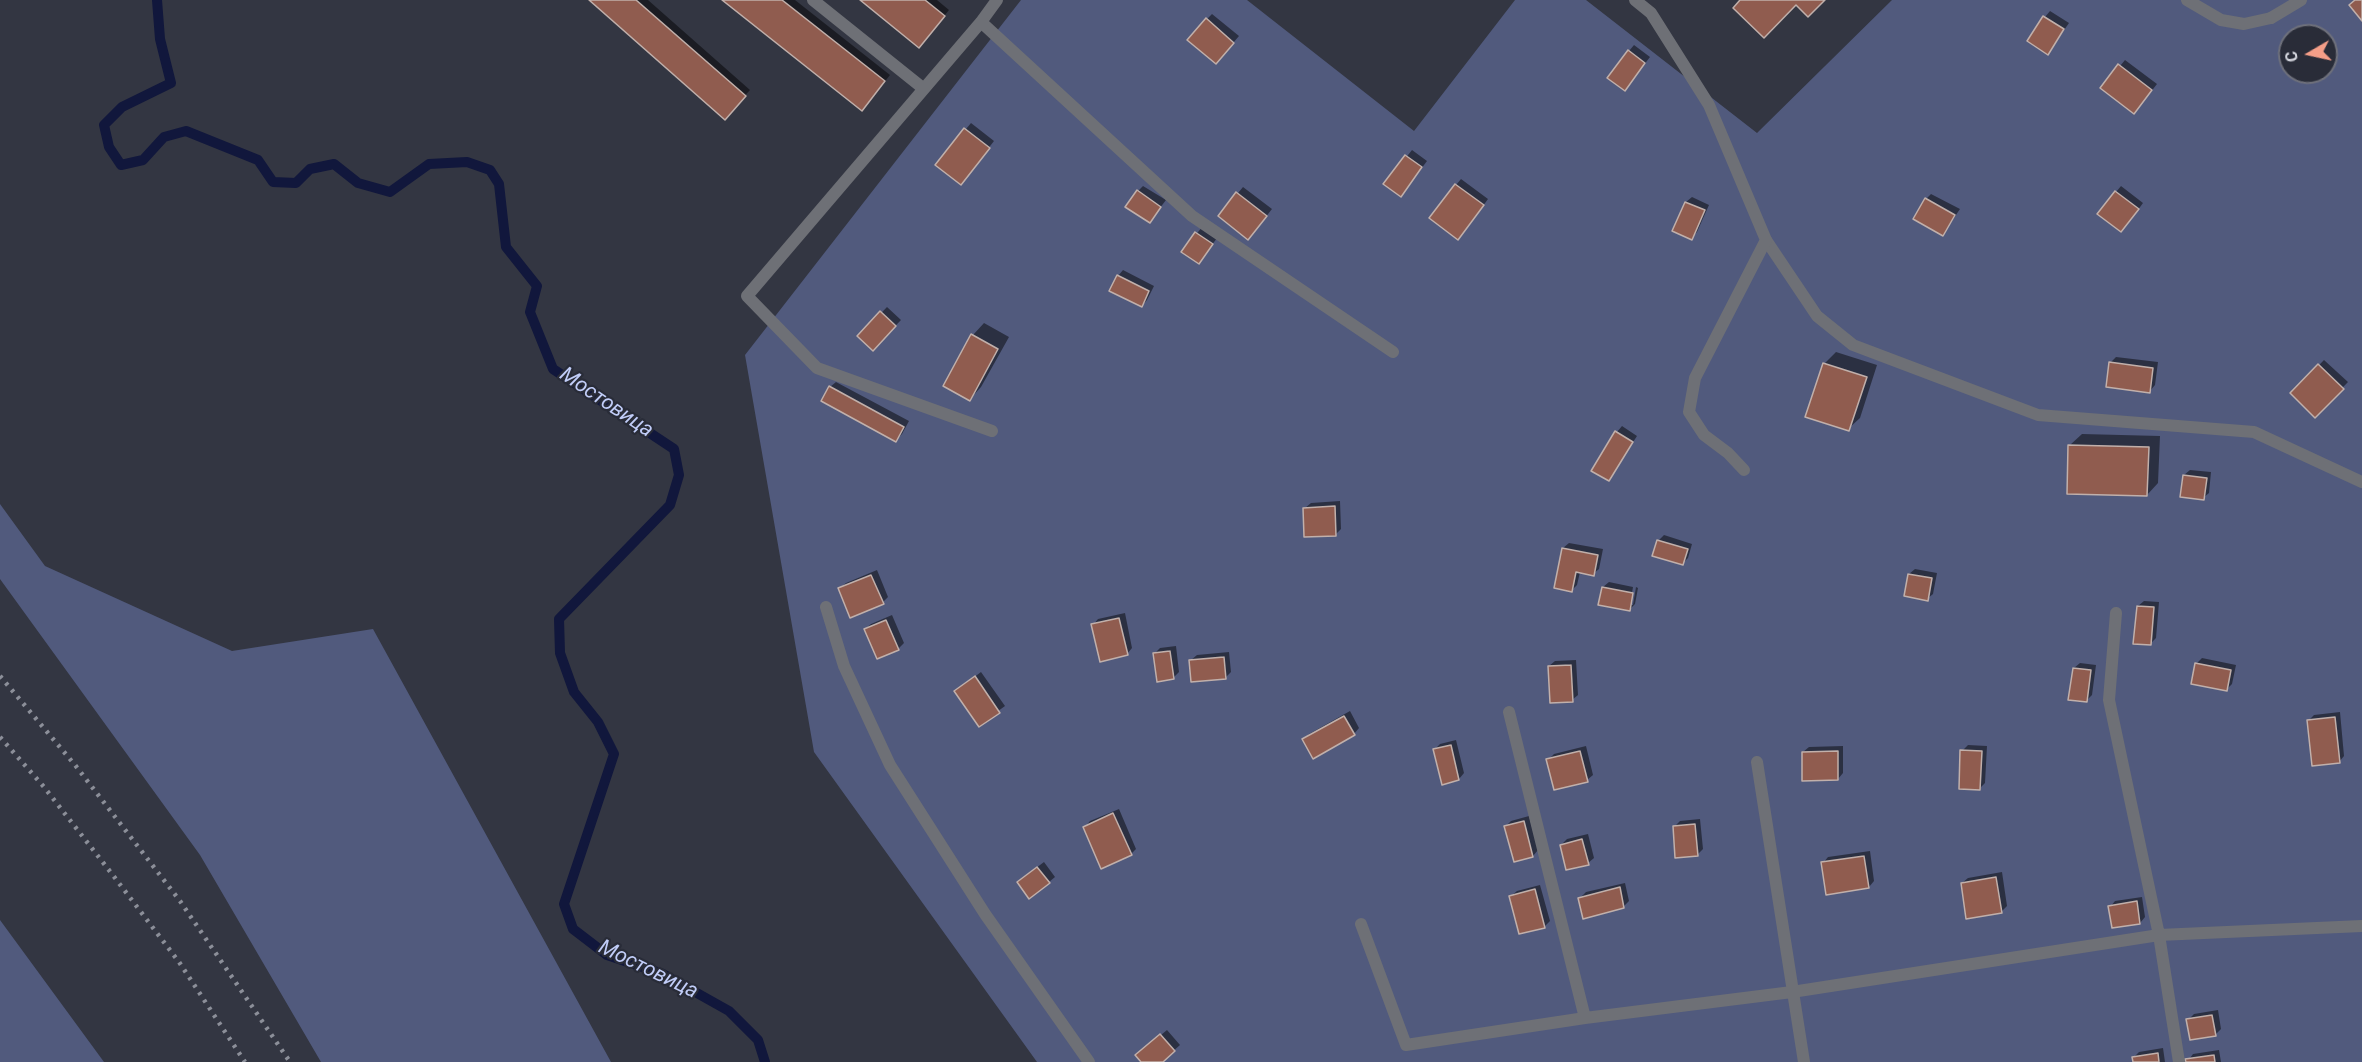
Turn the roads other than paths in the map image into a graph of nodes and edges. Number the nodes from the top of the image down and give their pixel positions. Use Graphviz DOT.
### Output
graph roads {
  1 [pos="813,0"];
  2 [pos="997,0"];
  3 [pos="1635,0"];
  4 [pos="2187,0"];
  5 [pos="2301,0"];
  6 [pos="981,22"];
  7 [pos="924,89"];
  8 [pos="1766,240"];
  9 [pos="1393,352"];
  10 [pos="992,431"];
  11 [pos="1744,470"];
  12 [pos="2362,482"];
  13 [pos="826,607"];
  14 [pos="2116,613"];
  15 [pos="1509,712"];
  16 [pos="1757,762"];
  17 [pos="1360,924"];
  18 [pos="2362,926"];
  19 [pos="2159,935"];
  20 [pos="1792,992"];
  21 [pos="1585,1018"];
  22 [pos="1089,1062"];
  23 [pos="1804,1062"];
  24 [pos="2179,1062"];
  1 -- 7 [label="street"];
  2 -- 6 [label="street"];
  3 -- 8 [label="street"];
  4 -- 5 [label="street"];
  6 -- 7 [label="street"];
  6 -- 9 [label="street"];
  7 -- 10 [label="street"];
  8 -- 11 [label="street"];
  8 -- 12 [label="street"];
  13 -- 22 [label="street"];
  14 -- 19 [label="street"];
  15 -- 21 [label="street"];
  16 -- 20 [label="street"];
  17 -- 21 [label="street"];
  18 -- 19 [label="street"];
  19 -- 20 [label="street"];
  19 -- 24 [label="street"];
  20 -- 21 [label="street"];
  20 -- 23 [label="street"];
}
